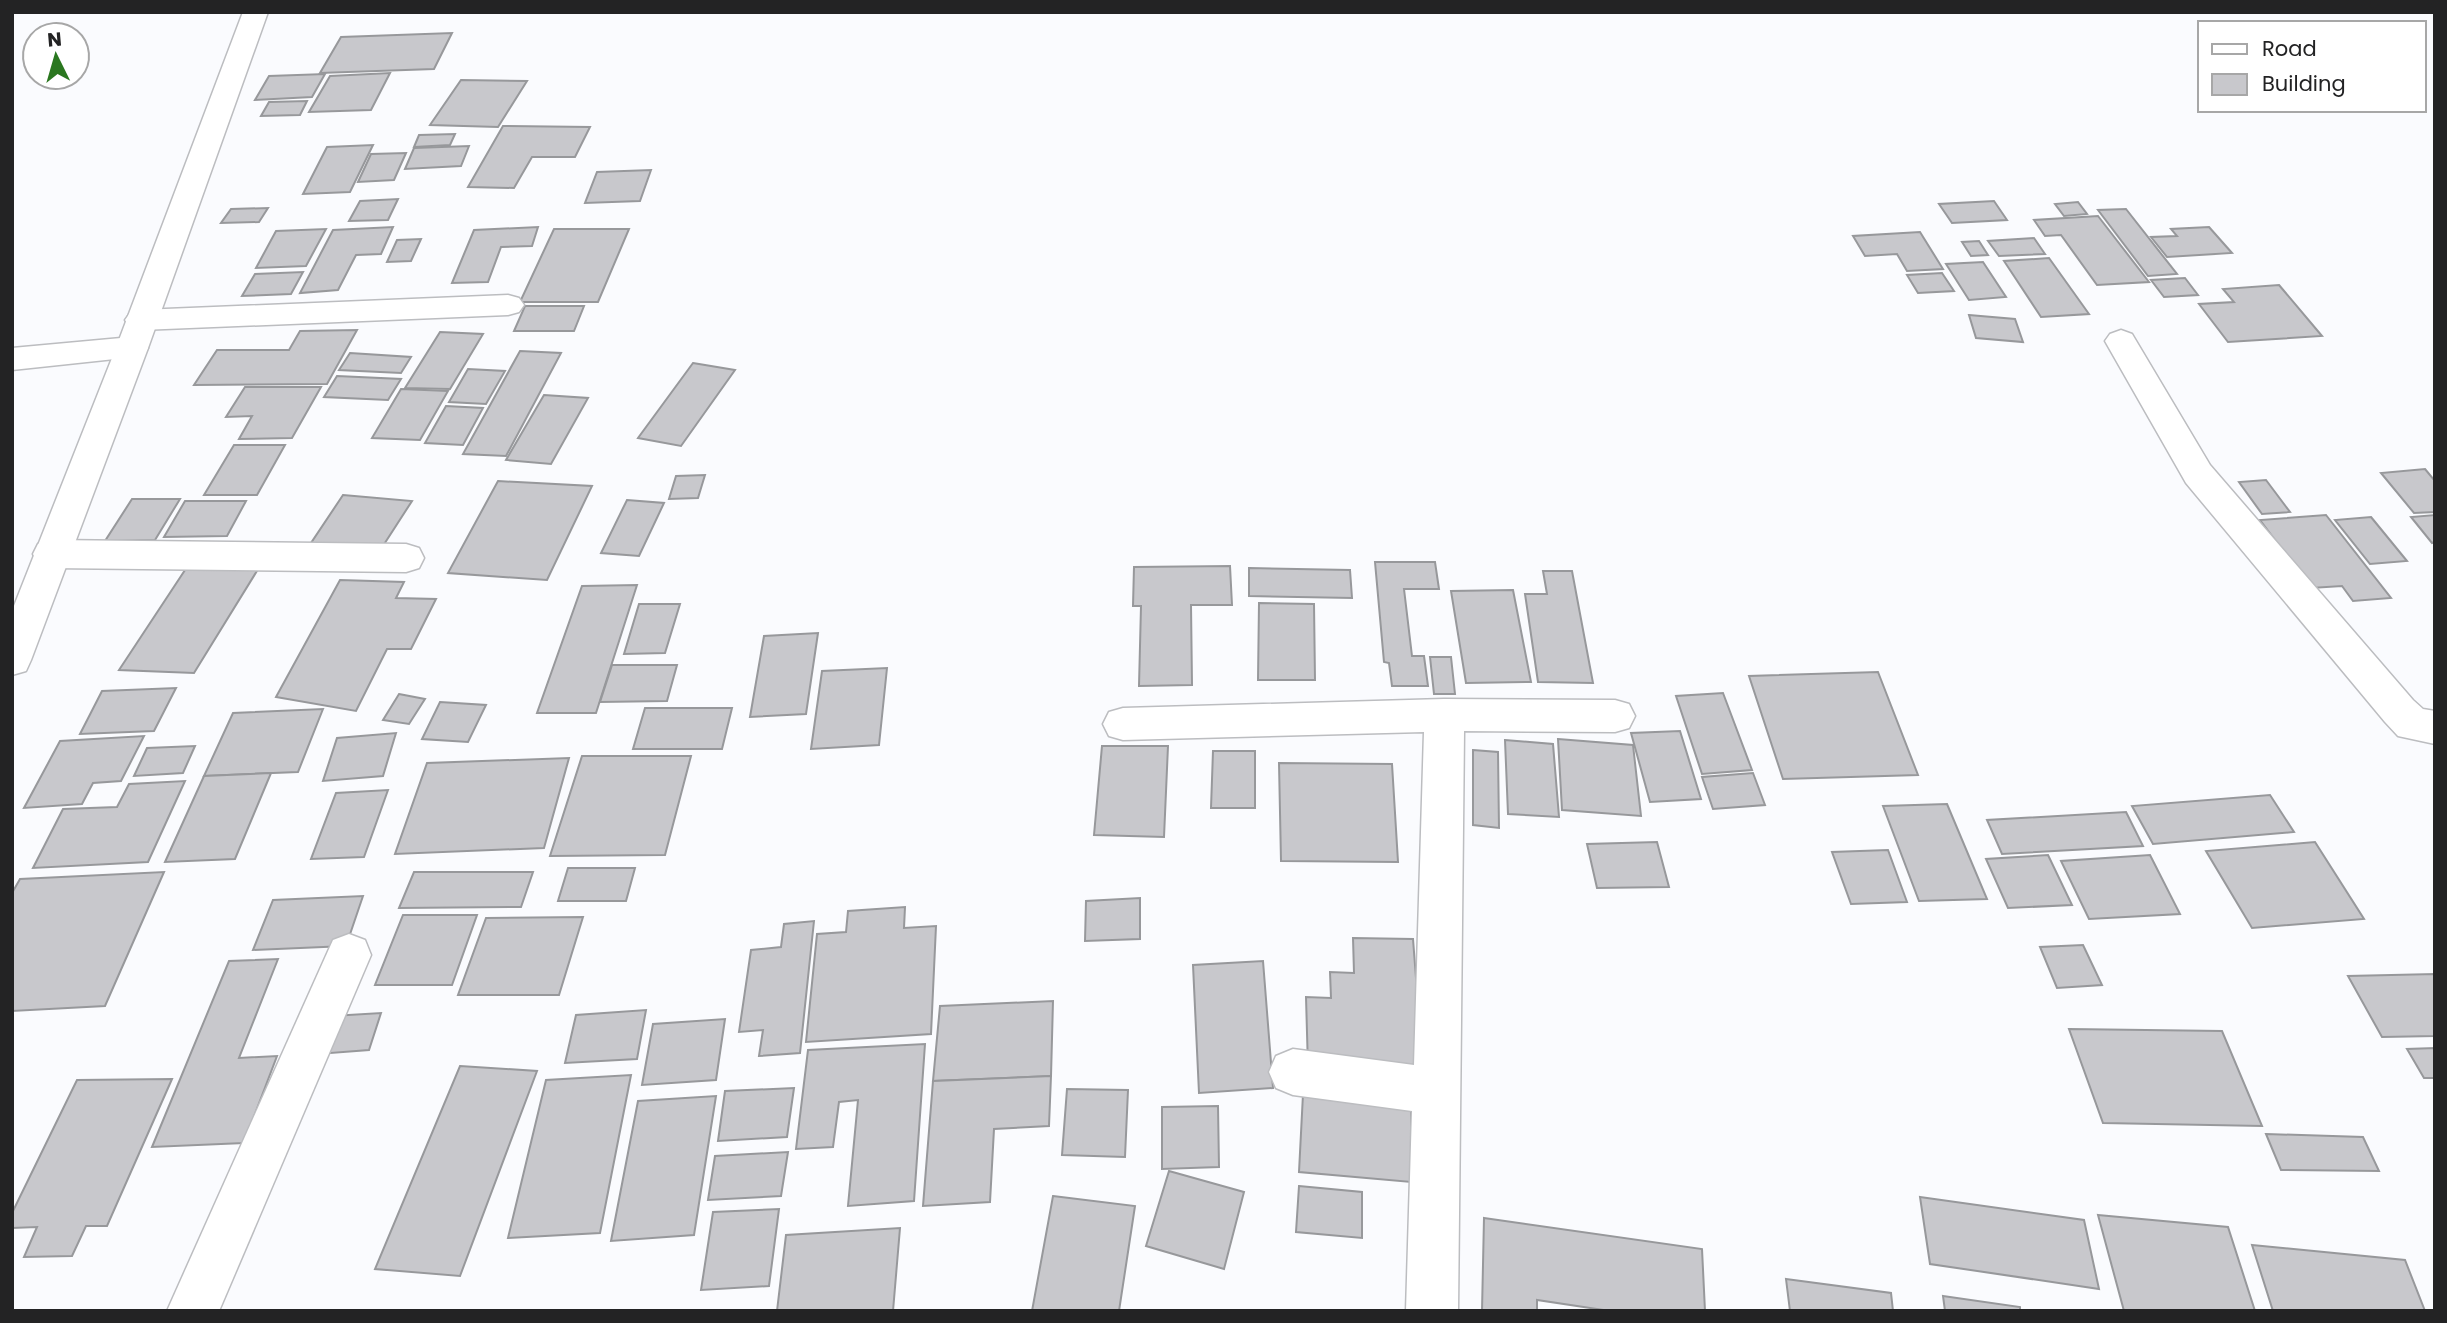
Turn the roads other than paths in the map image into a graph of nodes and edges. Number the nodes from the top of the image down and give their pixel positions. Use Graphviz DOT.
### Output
graph roads {
  1 [pos="256,12"];
  2 [pos="508,305"];
  3 [pos="137,334"];
  4 [pos="2120,341"];
  5 [pos="12,359"];
  6 [pos="51,554"];
  7 [pos="406,558"];
  8 [pos="12,660"];
  9 [pos="1444,715"];
  10 [pos="1615,716"];
  11 [pos="1123,724"];
  12 [pos="2435,728"];
  13 [pos="349,955"];
  14 [pos="1293,1072"];
  15 [pos="1436,1091"];
  16 [pos="193,1311"];
  17 [pos="1432,1311"];
  1 -- 3 [label="street"];
  2 -- 3 [label="street"];
  3 -- 5 [label="street"];
  3 -- 6 [label="street"];
  4 -- 12 [label="street"];
  6 -- 7 [label="street"];
  6 -- 8 [label="street"];
  9 -- 10 [label="street"];
  9 -- 11 [label="street"];
  9 -- 15 [label="street"];
  13 -- 16 [label="street"];
  14 -- 15 [label="street"];
  15 -- 17 [label="street"];
}
